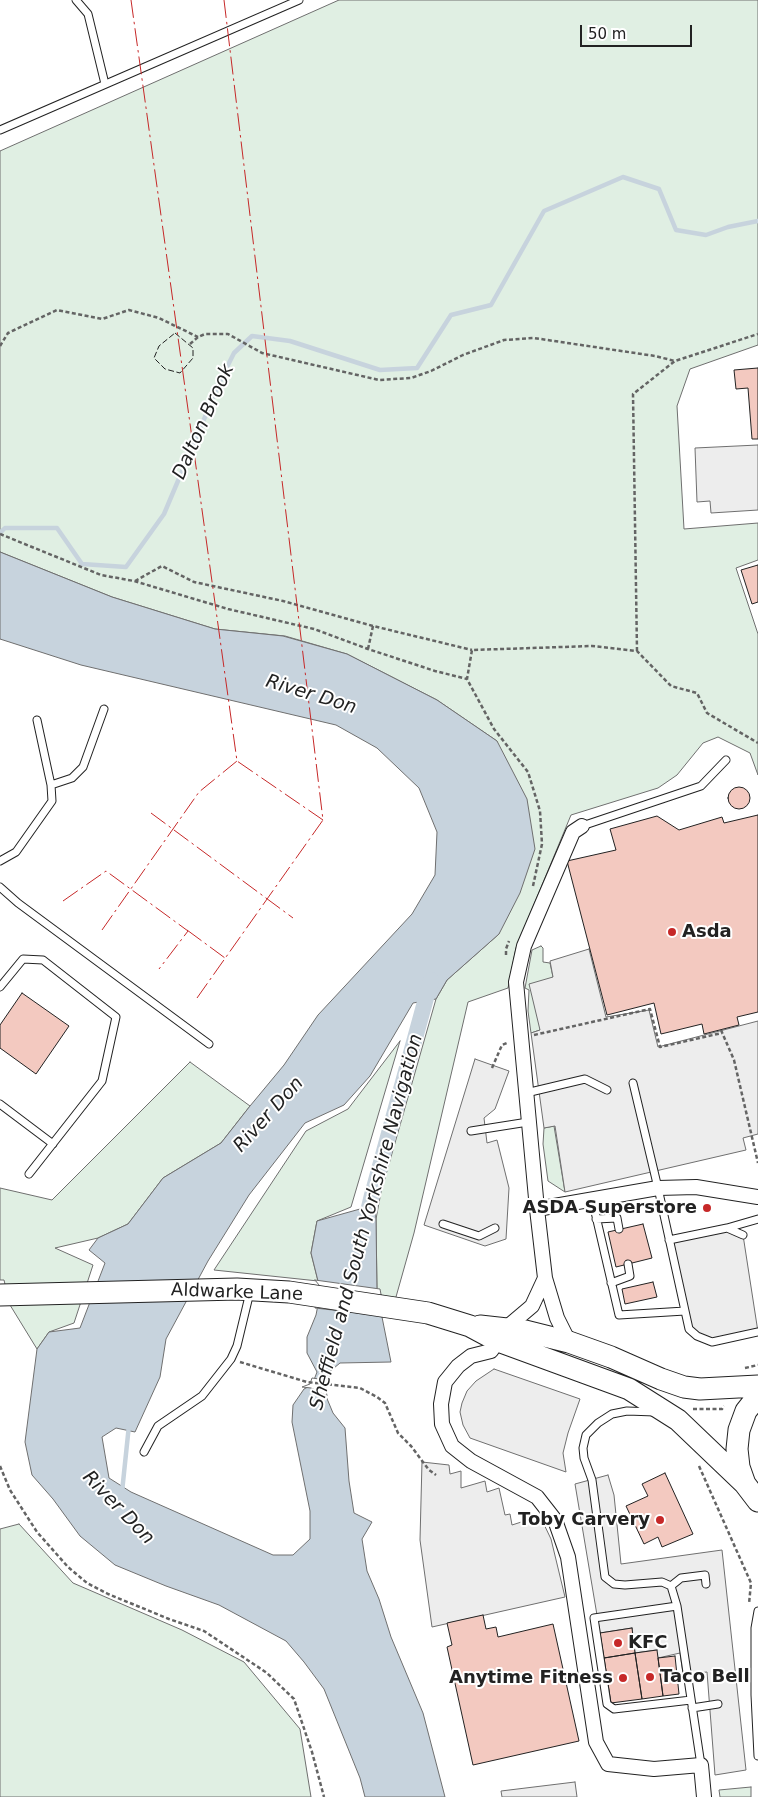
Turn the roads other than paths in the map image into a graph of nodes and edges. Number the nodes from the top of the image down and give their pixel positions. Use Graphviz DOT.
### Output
graph roads {
  1 [pos="76,0"];
  2 [pos="299,0"];
  3 [pos="105,84"];
  4 [pos="0,130"];
  5 [pos="104,709"];
  6 [pos="37,720"];
  7 [pos="726,760"];
  8 [pos="52,785"];
  9 [pos="582,826"];
  10 [pos="0,861"];
  11 [pos="0,887"];
  12 [pos="0,987"];
  13 [pos="208,1044"];
  14 [pos="633,1083"];
  15 [pos="607,1090"];
  16 [pos="526,1093"];
  17 [pos="0,1104"];
  18 [pos="528,1122"];
  19 [pos="472,1132"];
  20 [pos="52,1144"];
  21 [pos="29,1174"];
  22 [pos="658,1188"];
  23 [pos="758,1197"];
  24 [pos="592,1199"];
  25 [pos="536,1209"];
  26 [pos="596,1219"];
  27 [pos="758,1219"];
  28 [pos="443,1224"];
  29 [pos="494,1228"];
  30 [pos="727,1228"];
  31 [pos="619,1229"];
  32 [pos="742,1235"];
  33 [pos="669,1240"];
  34 [pos="628,1264"];
  35 [pos="545,1278"];
  36 [pos="611,1283"];
  37 [pos="244,1290"];
  38 [pos="0,1295"];
  39 [pos="685,1311"];
  40 [pos="758,1332"];
  41 [pos="502,1334"];
  42 [pos="569,1342"];
  43 [pos="758,1386"];
  44 [pos="758,1396"];
  45 [pos="673,1416"];
  46 [pos="144,1452"];
  47 [pos="745,1484"];
  48 [pos="758,1501"];
  49 [pos="706,1584"];
  50 [pos="671,1586"];
  51 [pos="677,1606"];
  52 [pos="758,1611"];
  53 [pos="691,1700"];
  54 [pos="718,1704"];
  55 [pos="692,1708"];
  56 [pos="758,1756"];
  57 [pos="701,1765"];
  58 [pos="704,1797"];
  1 -- 3 [label="lane"];
  2 -- 3 [label="lane"];
  3 -- 4 [label="lane"];
  5 -- 8 [label="lane"];
  6 -- 8 [label="lane"];
  7 -- 9 [label="lane"];
  8 -- 10 [label="lane"];
  9 -- 16 [label="street"];
  11 -- 13 [label="lane"];
  12 -- 20 [label="lane"];
  14 -- 22 [label="lane"];
  15 -- 16 [label="lane"];
  16 -- 18 [label="street"];
  17 -- 20 [label="lane"];
  18 -- 19 [label="lane"];
  18 -- 25 [label="street"];
  20 -- 21 [label="lane"];
  22 -- 23 [label="street"];
  22 -- 24 [label="street"];
  22 -- 33 [label="lane"];
  24 -- 25 [label="street"];
  24 -- 26 [label="lane"];
  25 -- 35 [label="street"];
  26 -- 31 [label="lane"];
  26 -- 36 [label="lane"];
  27 -- 30 [label="lane"];
  28 -- 29 [label="lane"];
  30 -- 32 [label="lane"];
  30 -- 33 [label="lane"];
  33 -- 39 [label="lane"];
  34 -- 36 [label="lane"];
  35 -- 41 [label="street"];
  35 -- 42 [label="street"];
  36 -- 39 [label="lane"];
  37 -- 38 [label="main road, Aldwarke Lane"];
  37 -- 41 [label="main road, Aldwarke Lane"];
  37 -- 46 [label="lane"];
  39 -- 40 [label="lane"];
  41 -- 42 [label="main road, Aldwarke Lane"];
  41 -- 45 [label="main road, Aldwarke Lane"];
  41 -- 57 [label="street"];
  42 -- 43 [label="main road, Aldwarke Lane"];
  44 -- 47 [label="main road"];
  45 -- 47 [label="main road, Aldwarke Lane"];
  45 -- 50 [label="lane"];
  47 -- 48 [label="main road"];
  49 -- 50 [label="lane"];
  50 -- 51 [label="lane"];
  51 -- 53 [label="lane"];
  51 -- 53 [label="lane"];
  52 -- 56 [label="lane"];
  53 -- 55 [label="lane"];
  54 -- 55 [label="lane"];
  55 -- 57 [label="lane"];
  57 -- 58 [label="street"];
}
